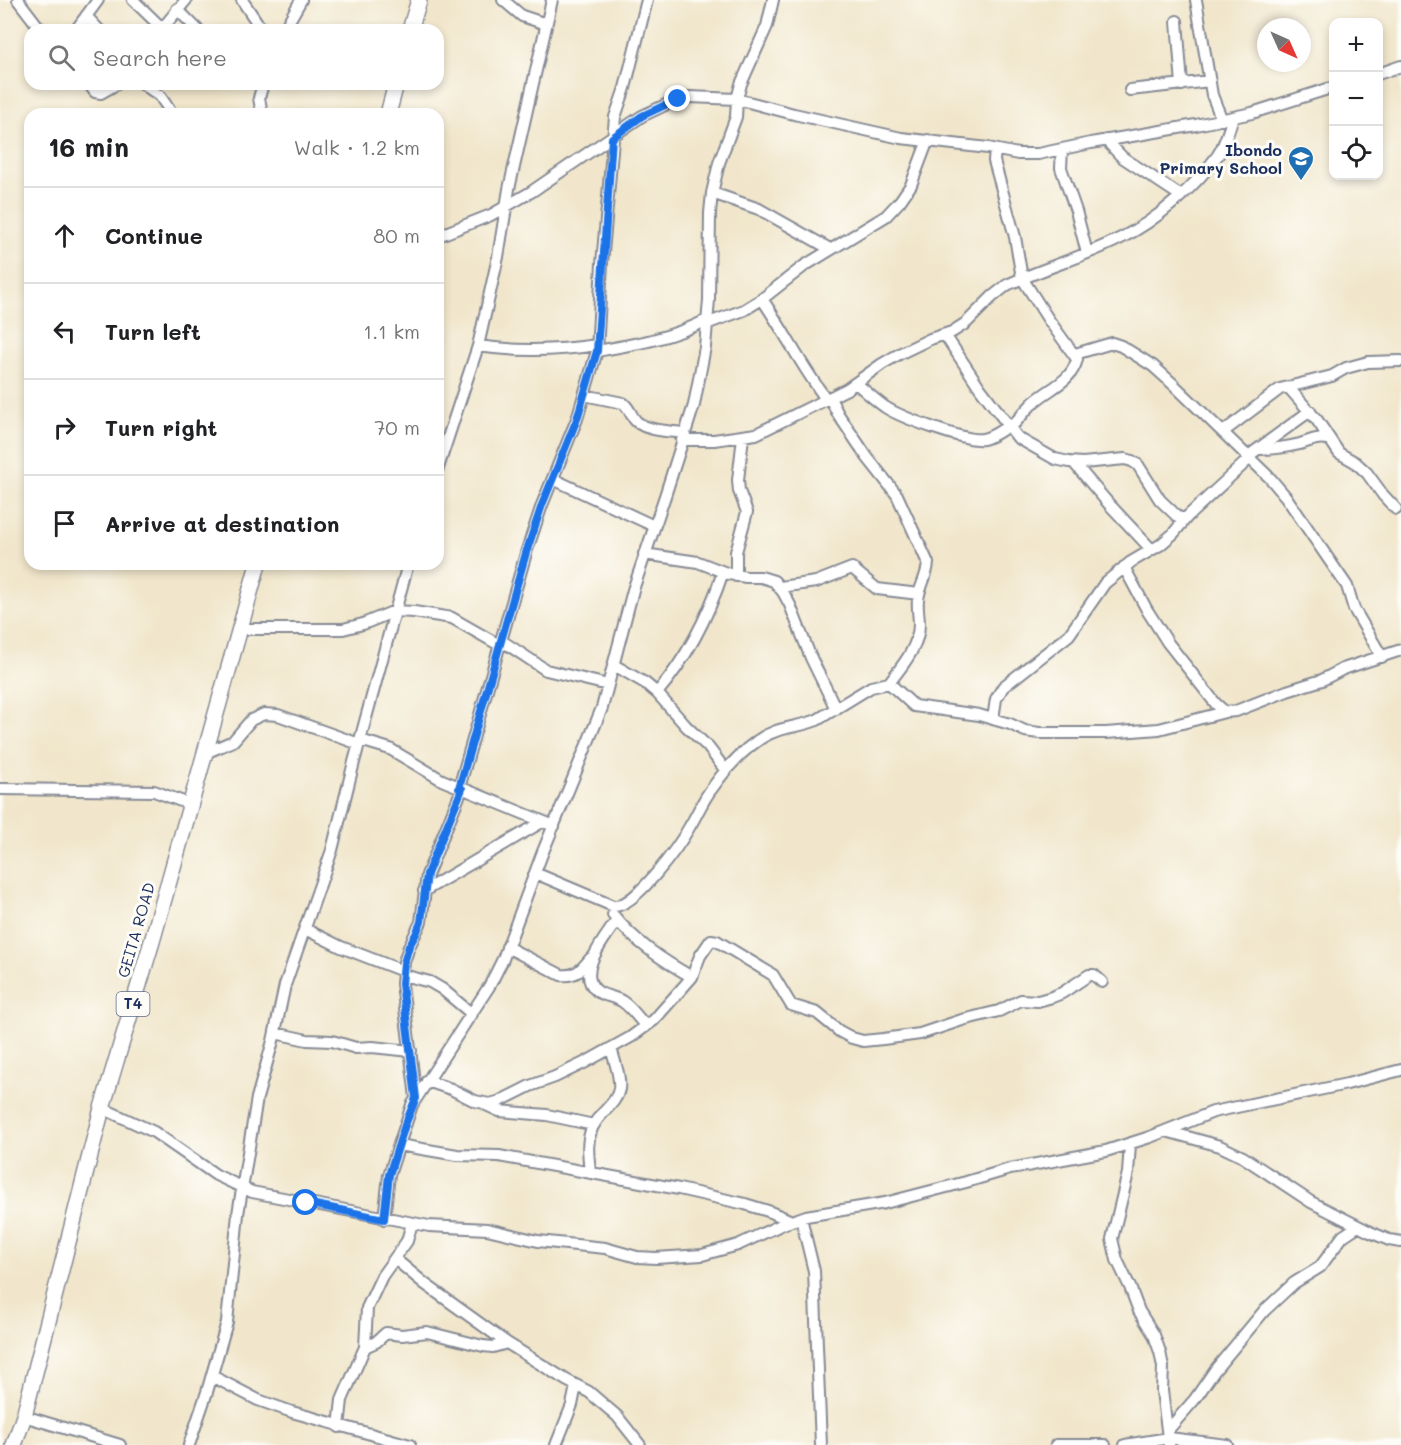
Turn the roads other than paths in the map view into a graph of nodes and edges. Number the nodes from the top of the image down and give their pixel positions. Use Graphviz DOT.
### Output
graph roads {
  1 [pos="18,0"];
  2 [pos="98,0"];
  3 [pos="134,0"];
  4 [pos="186,0"];
  5 [pos="242,0"];
  6 [pos="302,0"];
  7 [pos="419,0"];
  8 [pos="503,0"];
  9 [pos="552,0"];
  10 [pos="647,0"];
  11 [pos="773,0"];
  12 [pos="1196,0"];
  13 [pos="177,9"];
  14 [pos="86,16"];
  15 [pos="1177,21"];
  16 [pos="36,24"];
  17 [pos="80,24"];
  18 [pos="93,24"];
  19 [pos="156,24"];
  20 [pos="165,24"];
  21 [pos="192,24"];
  22 [pos="258,24"];
  23 [pos="288,24"];
  24 [pos="412,24"];
  25 [pos="546,24"];
  26 [pos="1401,66"];
  27 [pos="1383,72"];
  28 [pos="1210,81"];
  29 [pos="1182,85"];
  30 [pos="1329,88"];
  31 [pos="152,90"];
  32 [pos="260,90"];
  33 [pos="394,90"];
  34 [pos="1130,90"];
  35 [pos="737,99"];
  36 [pos="167,108"];
  37 [pos="261,108"];
  38 [pos="390,108"];
  39 [pos="1228,118"];
  40 [pos="612,138"];
  41 [pos="928,140"];
  42 [pos="1106,141"];
  43 [pos="1062,149"];
  44 [pos="995,150"];
  45 [pos="712,193"];
  46 [pos="1181,196"];
  47 [pos="507,206"];
  48 [pos="444,234"];
  49 [pos="830,249"];
  50 [pos="1087,253"];
  51 [pos="1022,278"];
  52 [pos="762,299"];
  53 [pos="707,322"];
  54 [pos="945,334"];
  55 [pos="478,346"];
  56 [pos="597,348"];
  57 [pos="1076,354"];
  58 [pos="1401,361"];
  59 [pos="856,383"];
  60 [pos="1288,387"];
  61 [pos="584,395"];
  62 [pos="828,399"];
  63 [pos="1310,411"];
  64 [pos="1009,427"];
  65 [pos="1222,432"];
  66 [pos="683,436"];
  67 [pos="743,437"];
  68 [pos="1330,440"];
  69 [pos="1259,449"];
  70 [pos="444,450"];
  71 [pos="1248,458"];
  72 [pos="1074,463"];
  73 [pos="553,479"];
  74 [pos="1396,509"];
  75 [pos="1186,518"];
  76 [pos="654,526"];
  77 [pos="1151,549"];
  78 [pos="644,554"];
  79 [pos="1124,567"];
  80 [pos="256,570"];
  81 [pos="406,570"];
  82 [pos="723,572"];
  83 [pos="736,576"];
  84 [pos="780,587"];
  85 [pos="919,594"];
  86 [pos="395,611"];
  87 [pos="239,629"];
  88 [pos="502,644"];
  89 [pos="1401,650"];
  90 [pos="1382,657"];
  91 [pos="614,665"];
  92 [pos="889,683"];
  93 [pos="608,685"];
  94 [pos="657,693"];
  95 [pos="836,709"];
  96 [pos="1225,712"];
  97 [pos="993,719"];
  98 [pos="359,742"];
  99 [pos="203,754"];
  100 [pos="726,771"];
  101 [pos="461,788"];
  102 [pos="0,789"];
  103 [pos="189,804"];
  104 [pos="542,822"];
  105 [pos="554,826"];
  106 [pos="535,873"];
  107 [pos="424,891"];
  108 [pos="602,900"];
  109 [pos="617,920"];
  110 [pos="305,929"];
  111 [pos="507,947"];
  112 [pos="593,956"];
  113 [pos="403,973"];
  114 [pos="692,977"];
  115 [pos="1102,982"];
  116 [pos="472,1014"];
  117 [pos="646,1026"];
  118 [pos="275,1033"];
  119 [pos="611,1048"];
  120 [pos="411,1051"];
  121 [pos="1401,1070"];
  122 [pos="427,1081"];
  123 [pos="416,1098"];
  124 [pos="481,1102"];
  125 [pos="102,1108"];
  126 [pos="594,1125"];
  127 [pos="1166,1131"];
  128 [pos="1130,1144"];
  129 [pos="399,1146"];
  130 [pos="590,1173"];
  131 [pos="242,1188"];
  132 [pos="384,1219"];
  133 [pos="797,1220"];
  134 [pos="412,1223"];
  135 [pos="1358,1226"];
  136 [pos="1401,1242"];
  137 [pos="395,1259"];
  138 [pos="507,1343"];
  139 [pos="365,1347"];
  140 [pos="212,1376"];
  141 [pos="576,1386"];
  142 [pos="24,1416"];
  143 [pos="339,1427"];
  144 [pos="1168,1438"];
  145 [pos="1148,1444"];
  146 [pos="14,1445"];
  147 [pos="120,1445"];
  148 [pos="189,1445"];
  149 [pos="410,1445"];
  150 [pos="556,1445"];
  151 [pos="640,1445"];
  152 [pos="821,1445"];
  153 [pos="1056,1445"];
  154 [pos="1105,1445"];
  155 [pos="1125,1445"];
  156 [pos="1227,1445"];
  1 -- 16 [label="street"];
  2 -- 14 [label="street"];
  3 -- 19 [label="street"];
  4 -- 13 [label="street"];
  5 -- 22 [label="street"];
  6 -- 23 [label="street"];
  7 -- 24 [label="highway"];
  8 -- 25 [label="street"];
  9 -- 25 [label="street"];
  10 -- 40 [label="street"];
  11 -- 35 [label="street"];
  12 -- 28 [label="street"];
  13 -- 20 [label="street"];
  13 -- 21 [label="street"];
  14 -- 17 [label="street"];
  14 -- 18 [label="street"];
  15 -- 29 [label="street"];
  25 -- 47 [label="street"];
  26 -- 27 [label="street"];
  28 -- 29 [label="street"];
  28 -- 39 [label="street"];
  29 -- 34 [label="street"];
  30 -- 39 [label="street"];
  31 -- 36 [label="street"];
  32 -- 37 [label="street"];
  33 -- 38 [label="highway"];
  35 -- 40 [label="street"];
  35 -- 41 [label="street"];
  35 -- 45 [label="street"];
  39 -- 42 [label="street"];
  39 -- 46 [label="street"];
  40 -- 47 [label="street"];
  40 -- 56 [label="street"];
  41 -- 44 [label="street"];
  41 -- 49 [label="street"];
  42 -- 43 [label="street"];
  42 -- 46 [label="street"];
  43 -- 44 [label="street"];
  43 -- 50 [label="street"];
  44 -- 51 [label="street"];
  45 -- 49 [label="street"];
  45 -- 53 [label="street"];
  46 -- 50 [label="street"];
  47 -- 48 [label="street"];
  47 -- 55 [label="street"];
  49 -- 52 [label="street"];
  50 -- 51 [label="street"];
  51 -- 54 [label="street"];
  51 -- 57 [label="street"];
  52 -- 53 [label="street"];
  52 -- 62 [label="street"];
  53 -- 56 [label="street"];
  53 -- 66 [label="street"];
  54 -- 59 [label="street"];
  54 -- 64 [label="street"];
  55 -- 56 [label="street"];
  55 -- 70 [label="street"];
  56 -- 61 [label="street"];
  57 -- 64 [label="street"];
  57 -- 65 [label="street"];
  58 -- 60 [label="street"];
  59 -- 62 [label="street"];
  59 -- 64 [label="street"];
  60 -- 63 [label="street"];
  60 -- 65 [label="street"];
  61 -- 66 [label="street"];
  61 -- 73 [label="street"];
  62 -- 67 [label="street"];
  62 -- 85 [label="street"];
  63 -- 68 [label="street"];
  63 -- 69 [label="street"];
  64 -- 72 [label="street"];
  65 -- 71 [label="street"];
  66 -- 67 [label="street"];
  66 -- 76 [label="street"];
  67 -- 83 [label="street"];
  68 -- 69 [label="street"];
  68 -- 74 [label="street"];
  69 -- 71 [label="street"];
  71 -- 75 [label="street"];
  71 -- 90 [label="street"];
  72 -- 75 [label="street"];
  72 -- 77 [label="street"];
  73 -- 76 [label="street"];
  73 -- 88 [label="street"];
  75 -- 77 [label="street"];
  76 -- 78 [label="street"];
  77 -- 79 [label="street"];
  78 -- 82 [label="street"];
  78 -- 91 [label="street"];
  79 -- 96 [label="street"];
  79 -- 97 [label="street"];
  80 -- 87 [label="highway, GEITA ROAD / T4"];
  81 -- 86 [label="street"];
  82 -- 83 [label="street"];
  82 -- 94 [label="street"];
  83 -- 84 [label="street"];
  84 -- 85 [label="street"];
  84 -- 95 [label="street"];
  85 -- 92 [label="street"];
  86 -- 87 [label="street"];
  86 -- 88 [label="street"];
  86 -- 98 [label="street"];
  87 -- 99 [label="highway, GEITA ROAD / T4"];
  88 -- 93 [label="street"];
  88 -- 101 [label="street"];
  89 -- 90 [label="street"];
  90 -- 96 [label="street"];
  91 -- 93 [label="street"];
  91 -- 94 [label="street"];
  92 -- 95 [label="street"];
  92 -- 97 [label="street"];
  93 -- 105 [label="street"];
  94 -- 100 [label="street"];
  95 -- 100 [label="street"];
  96 -- 97 [label="street"];
  98 -- 99 [label="street"];
  98 -- 101 [label="street"];
  98 -- 110 [label="street"];
  99 -- 103 [label="highway, GEITA ROAD / T4"];
  100 -- 108 [label="street"];
  101 -- 104 [label="street"];
  101 -- 107 [label="street"];
  102 -- 103 [label="street"];
  103 -- 125 [label="highway, GEITA ROAD / T4"];
  104 -- 105 [label="street"];
  104 -- 107 [label="street"];
  105 -- 106 [label="street"];
  106 -- 108 [label="street"];
  106 -- 111 [label="street"];
  107 -- 113 [label="street"];
  108 -- 109 [label="street"];
  109 -- 112 [label="street"];
  109 -- 114 [label="street"];
  110 -- 113 [label="street"];
  110 -- 118 [label="street"];
  111 -- 112 [label="street"];
  111 -- 116 [label="street"];
  112 -- 117 [label="street"];
  113 -- 116 [label="street"];
  113 -- 120 [label="street"];
  114 -- 115 [label="street"];
  114 -- 117 [label="street"];
  116 -- 122 [label="street"];
  117 -- 119 [label="street"];
  118 -- 120 [label="street"];
  118 -- 131 [label="street"];
  119 -- 124 [label="street"];
  119 -- 126 [label="street"];
  120 -- 123 [label="street"];
  121 -- 127 [label="street"];
  122 -- 123 [label="street"];
  122 -- 124 [label="street"];
  123 -- 129 [label="street"];
  124 -- 126 [label="street"];
  125 -- 131 [label="street"];
  125 -- 142 [label="highway, GEITA ROAD / T4"];
  126 -- 130 [label="street"];
  127 -- 128 [label="street"];
  127 -- 135 [label="street"];
  128 -- 133 [label="street"];
  128 -- 144 [label="street"];
  129 -- 130 [label="street"];
  129 -- 132 [label="street"];
  130 -- 133 [label="street"];
  131 -- 132 [label="street"];
  131 -- 140 [label="street"];
  132 -- 134 [label="street"];
  133 -- 134 [label="street"];
  133 -- 152 [label="street"];
  134 -- 137 [label="street"];
  135 -- 136 [label="street"];
  135 -- 144 [label="street"];
  137 -- 138 [label="street"];
  137 -- 139 [label="street"];
  138 -- 139 [label="street"];
  138 -- 141 [label="street"];
  139 -- 143 [label="street"];
  140 -- 143 [label="street"];
  140 -- 148 [label="street"];
  141 -- 150 [label="street"];
  141 -- 151 [label="street"];
  142 -- 146 [label="highway, GEITA ROAD / T4"];
  142 -- 147 [label="street"];
  143 -- 149 [label="street"];
  144 -- 145 [label="street"];
  144 -- 156 [label="street"];
  145 -- 155 [label="street"];
  153 -- 154 [label="street"];
}
